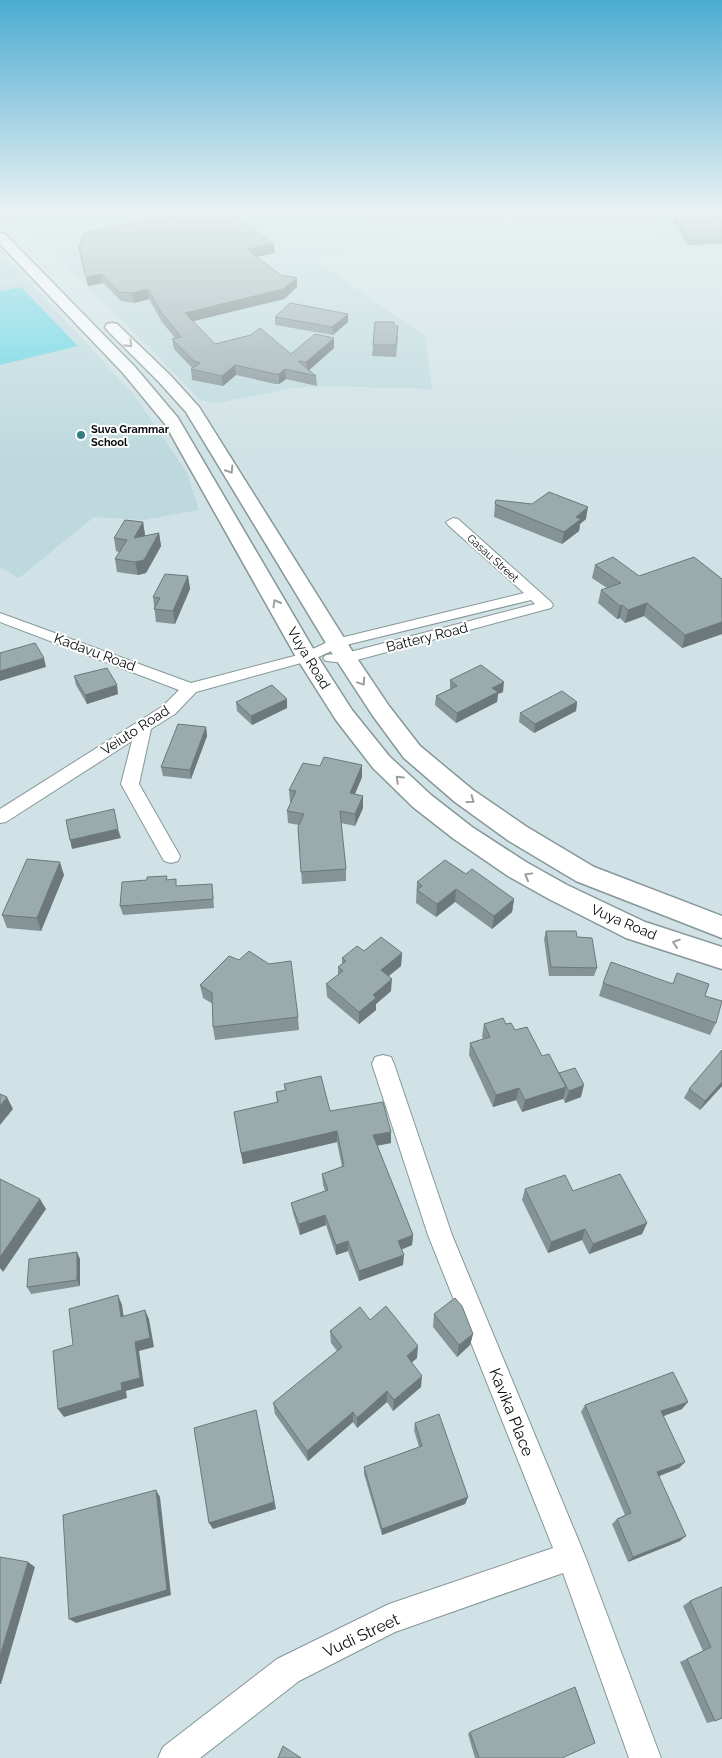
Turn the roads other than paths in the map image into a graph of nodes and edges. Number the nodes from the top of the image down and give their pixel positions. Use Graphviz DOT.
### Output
graph roads {
  1 [pos="60,293"];
  2 [pos="72,293"];
  3 [pos="452,522"];
  4 [pos="540,600"];
  5 [pos="0,617"];
  6 [pos="342,651"];
  7 [pos="307,657"];
  8 [pos="190,688"];
  9 [pos="144,725"];
  10 [pos="0,817"];
  11 [pos="171,856"];
  12 [pos="722,927"];
  13 [pos="722,958"];
  14 [pos="382,1064"];
  15 [pos="571,1556"];
  16 [pos="174,1758"];
  17 [pos="645,1758"];
  7 -- 1 [label="main road, Vuya Road, one-way"];
  2 -- 6 [label="main road, Vuya Road, one-way"];
  3 -- 4 [label="street, Gasau Street"];
  4 -- 6 [label="street, Battery Road"];
  5 -- 8 [label="street, Kadavu Road"];
  6 -- 7 [label="street, Battery Road"];
  6 -- 12 [label="main road, Vuya Road, one-way"];
  7 -- 8 [label="street"];
  13 -- 7 [label="main road, Vuya Road, one-way"];
  8 -- 9 [label="street, Veiuto Road"];
  9 -- 10 [label="street, Veiuto Road"];
  9 -- 11 [label="street"];
  14 -- 15 [label="street, Kavika Place"];
  15 -- 16 [label="street, Vudi Street"];
  15 -- 17 [label="street, Kavika Place"];
}
